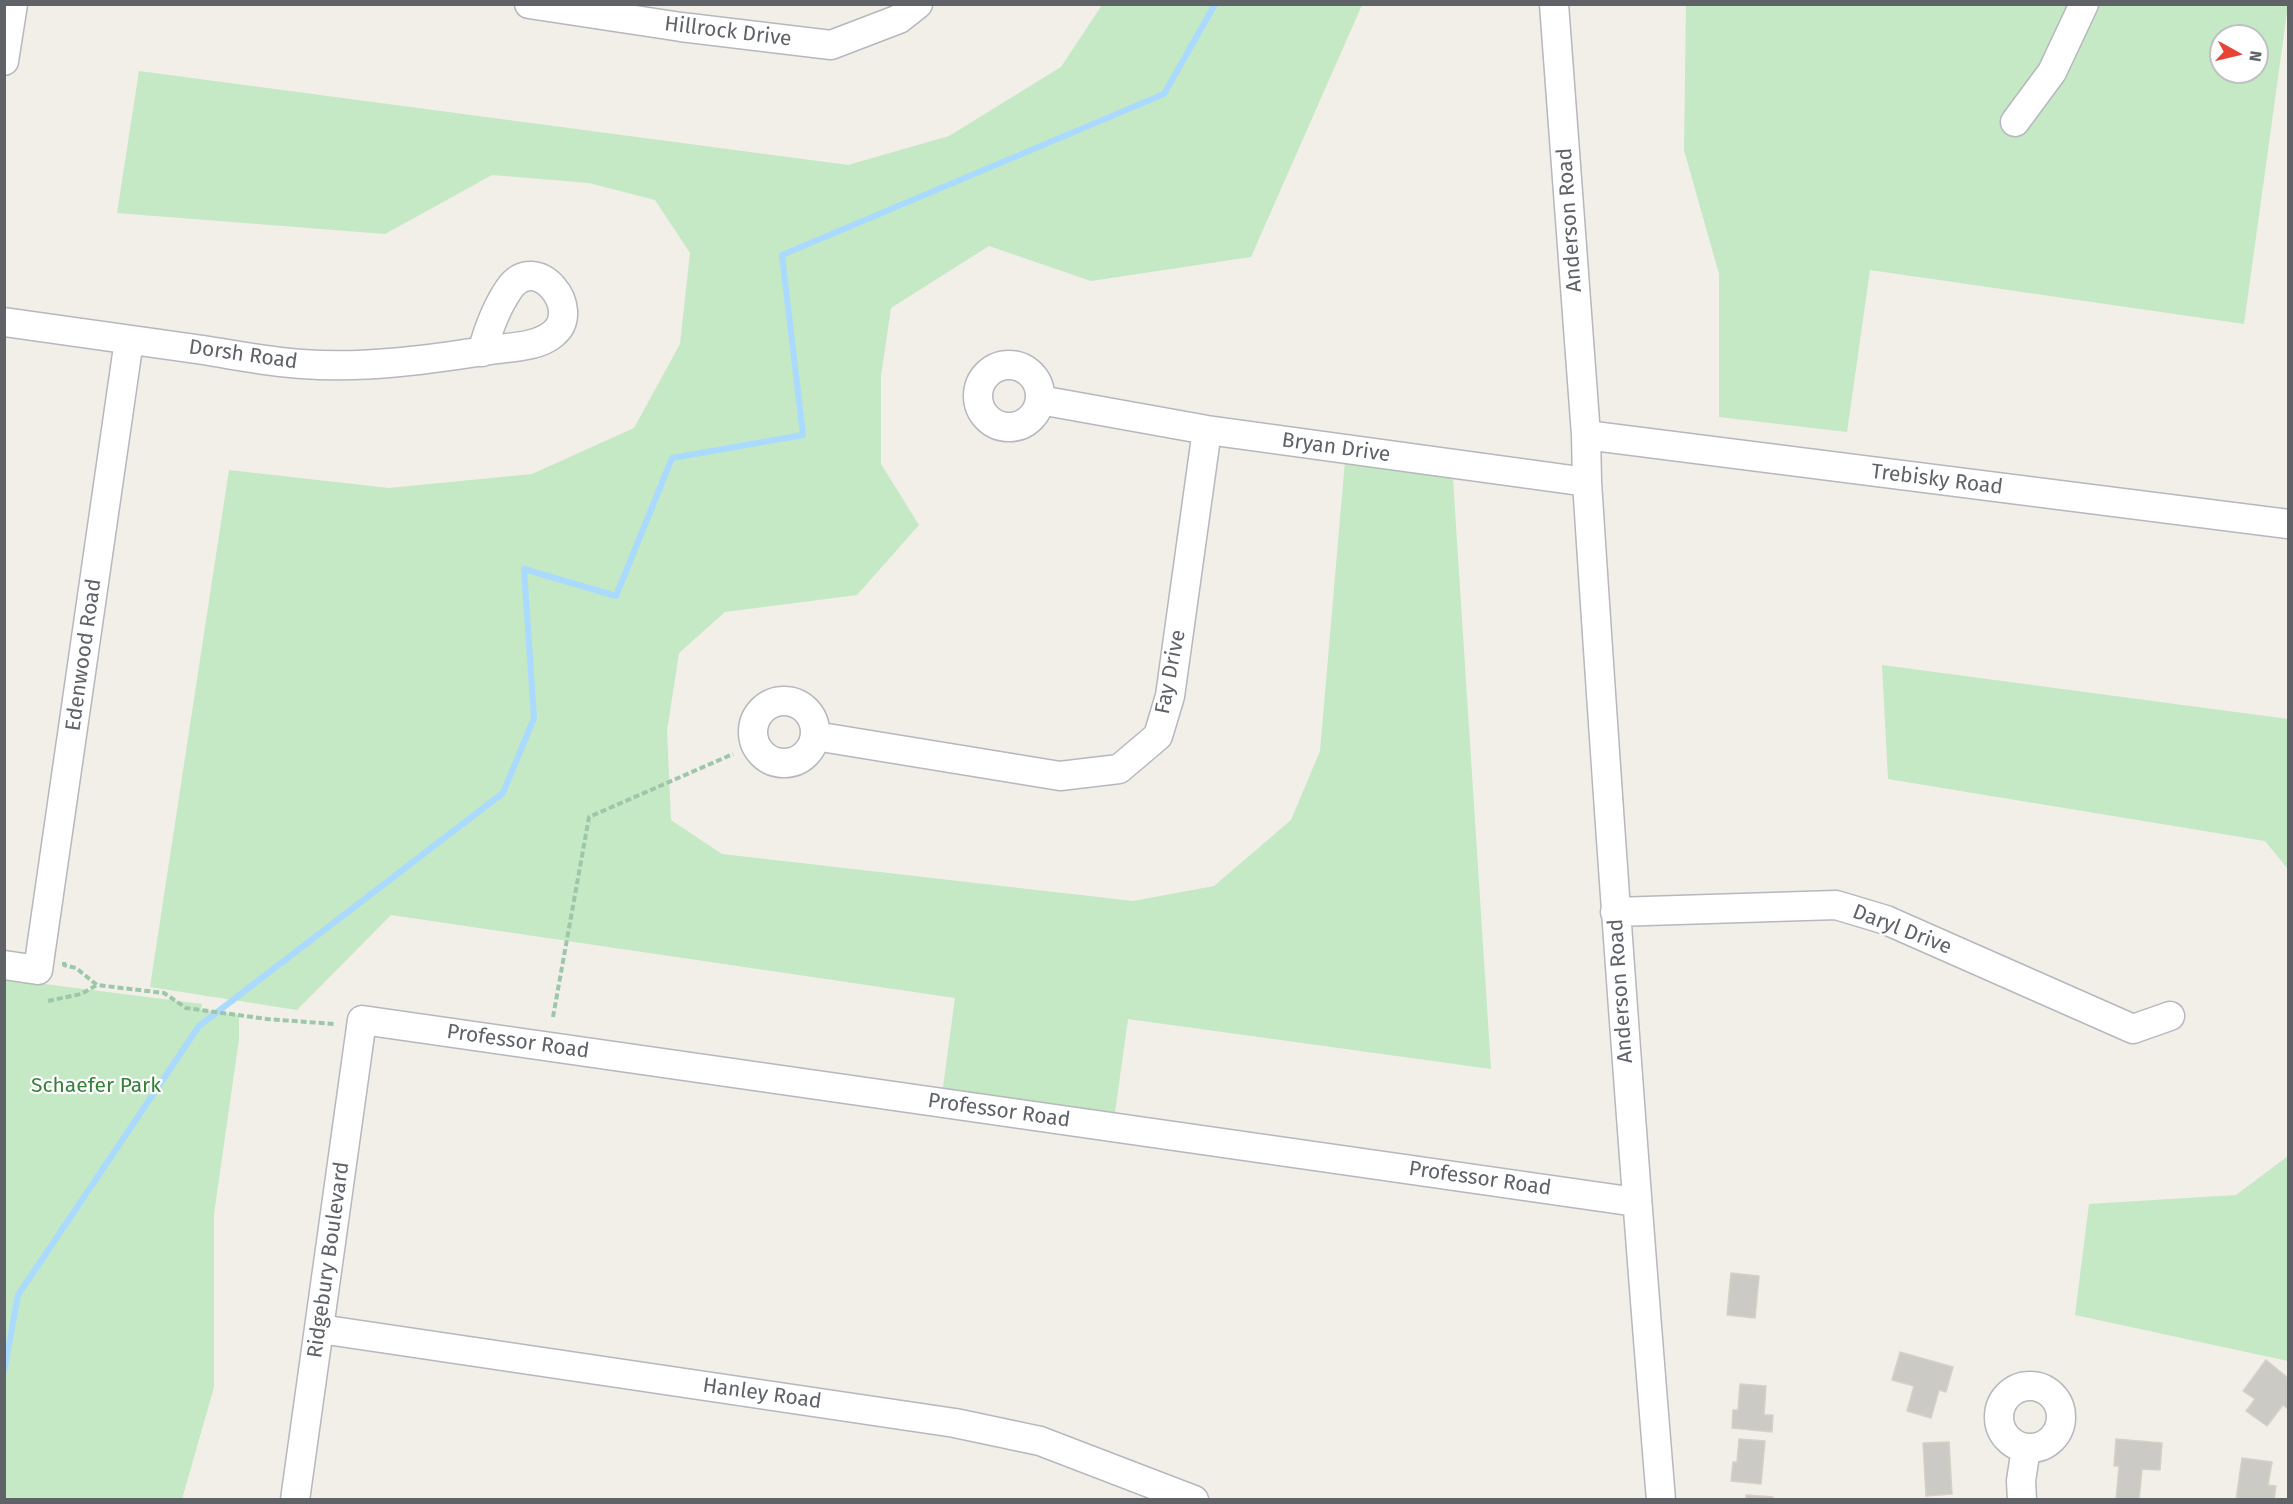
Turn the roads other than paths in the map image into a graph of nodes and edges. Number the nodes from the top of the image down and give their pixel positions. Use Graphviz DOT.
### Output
graph roads {
  1 [pos="13,4"];
  2 [pos="529,4"];
  3 [pos="918,4"];
  4 [pos="1554,4"];
  5 [pos="2084,4"];
  6 [pos="682,16"];
  7 [pos="4,61"];
  8 [pos="2015,122"];
  9 [pos="4,322"];
  10 [pos="129,340"];
  11 [pos="482,352"];
  12 [pos="1040,400"];
  13 [pos="1208,430"];
  14 [pos="1586,435"];
  15 [pos="1587,482"];
  16 [pos="2289,524"];
  17 [pos="815,735"];
  18 [pos="1615,912"];
  19 [pos="4,965"];
  20 [pos="2170,1017"];
  21 [pos="362,1020"];
  22 [pos="1636,1202"];
  23 [pos="320,1329"];
  24 [pos="2026,1448"];
  25 [pos="295,1500"];
  26 [pos="1194,1500"];
  27 [pos="1661,1500"];
  28 [pos="2022,1500"];
  1 -- 7 [label="street"];
  2 -- 6 [label="street, Hillrock Drive"];
  3 -- 6 [label="street, Hillrock Drive"];
  4 -- 14 [label="street, Anderson Road"];
  5 -- 8 [label="street"];
  9 -- 10 [label="street, Dorsh Road"];
  10 -- 11 [label="street, Dorsh Road"];
  10 -- 19 [label="street, Edenwood Road"];
  12 -- 13 [label="street, Bryan Drive"];
  13 -- 15 [label="street, Bryan Drive"];
  13 -- 17 [label="street, Fay Drive"];
  14 -- 15 [label="street"];
  14 -- 16 [label="street, Trebisky Road"];
  15 -- 18 [label="street, Anderson Road"];
  18 -- 20 [label="street, Daryl Drive"];
  18 -- 22 [label="street, Anderson Road"];
  21 -- 22 [label="street, Professor Road"];
  21 -- 23 [label="street, Ridgebury Boulevard"];
  22 -- 27 [label="street, Anderson Road"];
  23 -- 25 [label="street, Ridgebury Boulevard"];
  23 -- 26 [label="street, Hanley Road"];
  24 -- 28 [label="street"];
}
